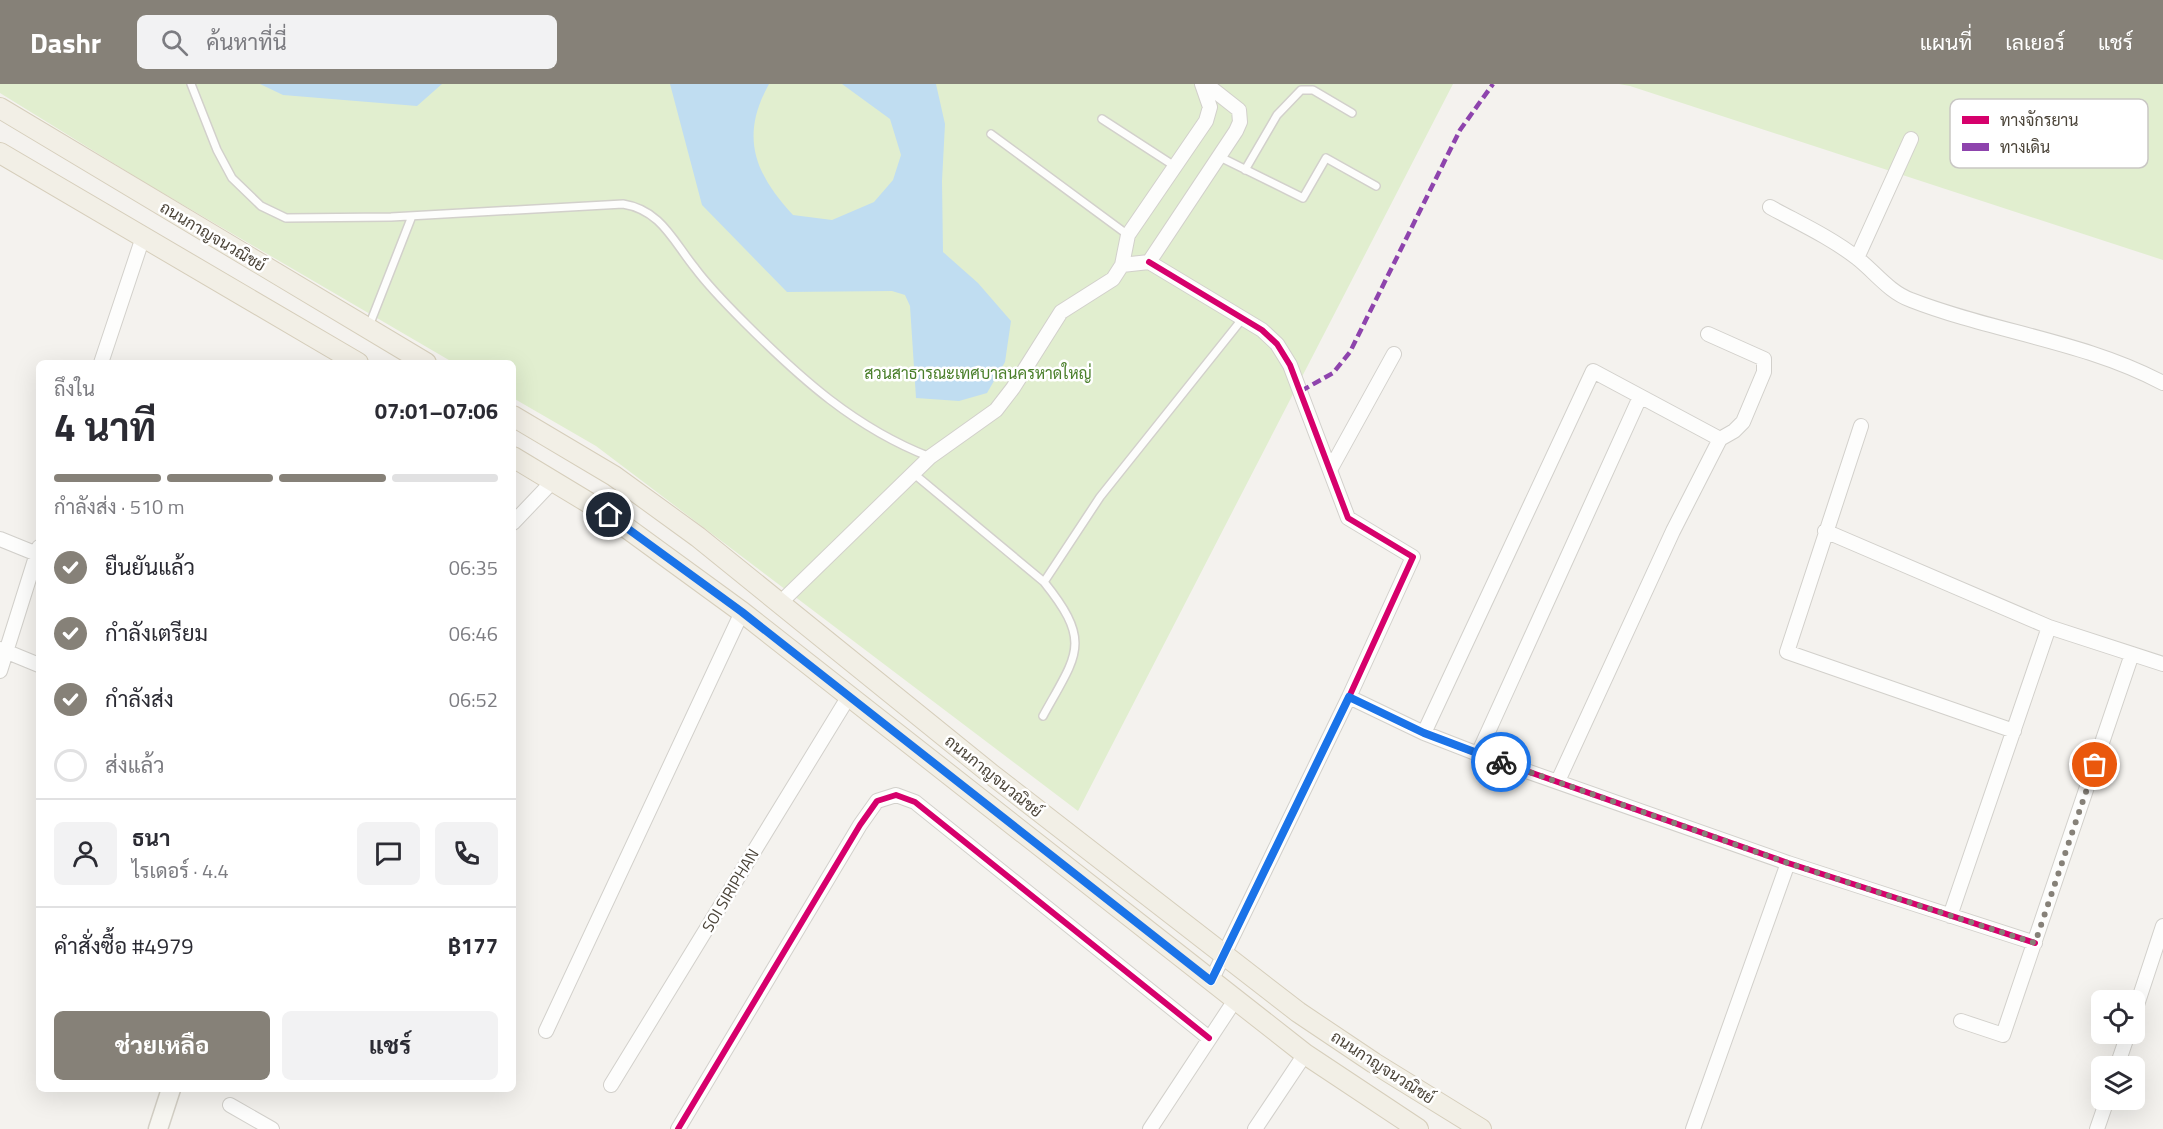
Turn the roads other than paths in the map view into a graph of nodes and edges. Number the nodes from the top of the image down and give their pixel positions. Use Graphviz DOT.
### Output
graph roads {
  1 [pos="191,84"];
  2 [pos="1202,84"];
  3 [pos="1206,84"];
  4 [pos="0,108"];
  5 [pos="1352,112"];
  6 [pos="1102,119"];
  7 [pos="991,134"];
  8 [pos="1911,139"];
  9 [pos="0,154"];
  10 [pos="1220,158"];
  11 [pos="1176,167"];
  12 [pos="1245,170"];
  13 [pos="1376,186"];
  14 [pos="1770,207"];
  15 [pos="412,216"];
  16 [pos="1128,235"];
  17 [pos="144,237"];
  18 [pos="1857,258"];
  19 [pos="1149,262"];
  20 [pos="1122,265"];
  21 [pos="1243,318"];
  22 [pos="368,328"];
  23 [pos="1707,334"];
  24 [pos="1394,354"];
  25 [pos="102,360"];
  26 [pos="353,360"];
  27 [pos="421,360"];
  28 [pos="2163,383"];
  29 [pos="1640,397"];
  30 [pos="516,418"];
  31 [pos="1861,426"];
  32 [pos="1720,439"];
  33 [pos="930,457"];
  34 [pos="516,459"];
  35 [pos="1329,470"];
  36 [pos="913,473"];
  37 [pos="553,481"];
  38 [pos="516,520"];
  39 [pos="1825,531"];
  40 [pos="0,539"];
  41 [pos="36,550"];
  42 [pos="36,557"];
  43 [pos="1044,582"];
  44 [pos="780,603"];
  45 [pos="742,612"];
  46 [pos="2049,627"];
  47 [pos="3,650"];
  48 [pos="2132,654"];
  49 [pos="36,664"];
  50 [pos="2163,664"];
  51 [pos="0,671"];
  52 [pos="849,696"];
  53 [pos="1349,697"];
  54 [pos="1043,716"];
  55 [pos="2014,731"];
  56 [pos="1424,733"];
  57 [pos="1478,754"];
  58 [pos="1558,781"];
  59 [pos="1788,863"];
  60 [pos="1950,916"];
  61 [pos="2163,926"];
  62 [pos="2035,943"];
  63 [pos="1224,956"];
  64 [pos="1211,981"];
  65 [pos="2142,990"];
  66 [pos="1235,1000"];
  67 [pos="1961,1021"];
  68 [pos="546,1031"];
  69 [pos="1209,1038"];
  70 [pos="1305,1054"];
  71 [pos="611,1085"];
  72 [pos="170,1092"];
  73 [pos="230,1105"];
  74 [pos="2104,1110"];
  75 [pos="158,1129"];
  76 [pos="272,1129"];
  77 [pos="678,1129"];
  78 [pos="1150,1129"];
  79 [pos="1255,1129"];
  80 [pos="1418,1129"];
  81 [pos="1481,1129"];
  82 [pos="1693,1129"];
  83 [pos="2097,1129"];
  1 -- 15 [label="lane"];
  2 -- 11 [label="street"];
  3 -- 10 [label="street"];
  4 -- 22 [label="main road, ถนนกาญจนวณิชย์"];
  5 -- 12 [label="lane"];
  6 -- 11 [label="lane"];
  7 -- 16 [label="lane"];
  8 -- 18 [label="street"];
  9 -- 17 [label="main road"];
  10 -- 12 [label="lane"];
  10 -- 19 [label="street"];
  11 -- 16 [label="street"];
  12 -- 13 [label="lane"];
  14 -- 18 [label="street"];
  15 -- 22 [label="lane"];
  15 -- 33 [label="lane"];
  16 -- 20 [label="street"];
  17 -- 25 [label="street"];
  17 -- 26 [label="main road"];
  18 -- 28 [label="street"];
  19 -- 20 [label="street"];
  19 -- 21 [label="street"];
  20 -- 33 [label="street"];
  21 -- 35 [label="street"];
  21 -- 43 [label="lane"];
  22 -- 27 [label="main road, ถนนกาญจนวณิชย์"];
  23 -- 32 [label="street"];
  24 -- 35 [label="street"];
  29 -- 32 [label="street"];
  29 -- 56 [label="street"];
  29 -- 57 [label="street"];
  30 -- 44 [label="main road, ถนนกาญจนวณิชย์"];
  31 -- 39 [label="street"];
  32 -- 58 [label="street"];
  33 -- 36 [label="street"];
  34 -- 37 [label="main road, ถนนกาญจนวณิชย์"];
  35 -- 53 [label="street"];
  36 -- 43 [label="lane"];
  36 -- 44 [label="street"];
  37 -- 38 [label="street"];
  37 -- 45 [label="main road, ถนนกาญจนวณิชย์"];
  39 -- 46 [label="street"];
  39 -- 55 [label="street"];
  40 -- 41 [label="street"];
  42 -- 47 [label="street"];
  43 -- 54 [label="lane"];
  44 -- 63 [label="main road, ถนนกาญจนวณิชย์"];
  45 -- 52 [label="main road, ถนนกาญจนวณิชย์"];
  45 -- 68 [label="street"];
  46 -- 48 [label="street"];
  46 -- 55 [label="street"];
  47 -- 49 [label="street"];
  47 -- 51 [label="street"];
  48 -- 50 [label="street"];
  48 -- 62 [label="street"];
  52 -- 64 [label="main road, ถนนกาญจนวณิชย์"];
  52 -- 71 [label="street, SOI SIRIPHAN"];
  53 -- 56 [label="street"];
  53 -- 63 [label="street"];
  55 -- 60 [label="street"];
  56 -- 57 [label="street"];
  57 -- 58 [label="street"];
  58 -- 59 [label="street"];
  59 -- 60 [label="street"];
  59 -- 82 [label="street"];
  60 -- 62 [label="street"];
  61 -- 65 [label="street"];
  62 -- 67 [label="street"];
  63 -- 64 [label="street"];
  63 -- 81 [label="main road, ถนนกาญจนวณิชย์"];
  64 -- 66 [label="main road, ถนนกาญจนวณิชย์"];
  66 -- 69 [label="street"];
  66 -- 70 [label="main road, ถนนกาญจนวณิชย์"];
  69 -- 77 [label="street"];
  69 -- 78 [label="street"];
  70 -- 79 [label="street"];
  70 -- 80 [label="main road, ถนนกาญจนวณิชย์"];
  72 -- 75 [label="street"];
  73 -- 76 [label="street"];
  74 -- 83 [label="street"];
}
